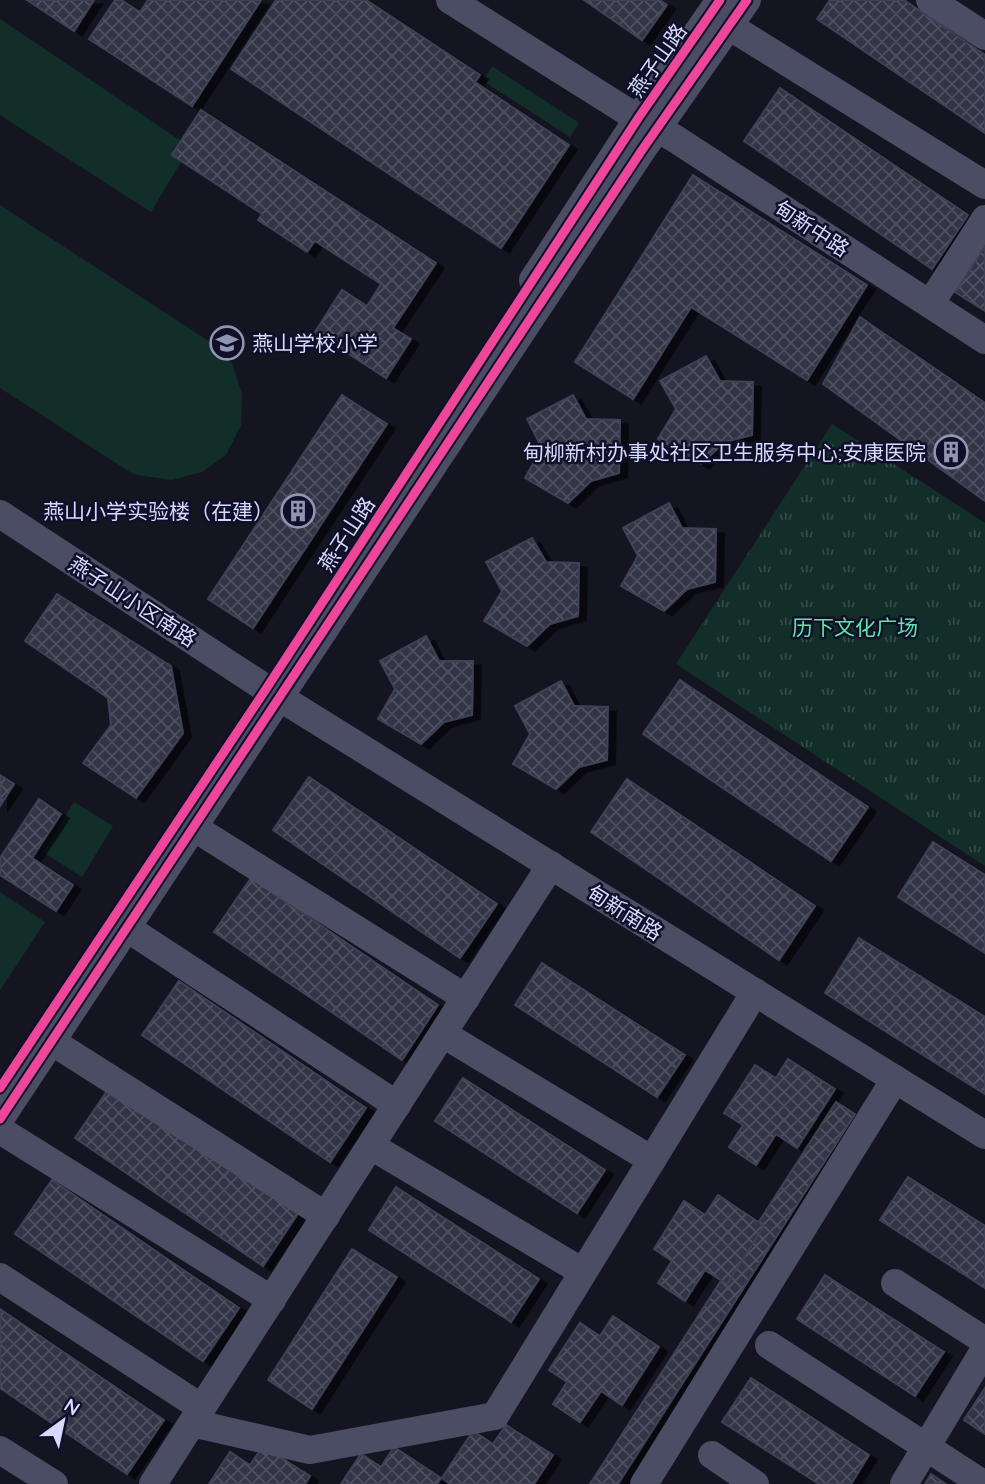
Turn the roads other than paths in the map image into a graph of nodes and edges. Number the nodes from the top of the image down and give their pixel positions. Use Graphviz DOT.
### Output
graph roads {
  1 [pos="450,0"];
  2 [pos="747,0"];
  3 [pos="930,0"];
  4 [pos="725,13"];
  5 [pos="985,36"];
  6 [pos="648,123"];
  7 [pos="985,185"];
  8 [pos="985,219"];
  9 [pos="930,304"];
  10 [pos="985,340"];
  11 [pos="0,514"];
  12 [pos="273,693"];
  13 [pos="193,827"];
  14 [pos="551,866"];
  15 [pos="127,928"];
  16 [pos="755,992"];
  17 [pos="466,998"];
  18 [pos="443,1034"];
  19 [pos="51,1041"];
  20 [pos="895,1079"];
  21 [pos="0,1088"];
  22 [pos="397,1105"];
  23 [pos="0,1119"];
  24 [pos="0,1130"];
  25 [pos="985,1135"];
  26 [pos="370,1146"];
  27 [pos="652,1160"];
  28 [pos="326,1216"];
  29 [pos="583,1272"];
  30 [pos="0,1277"];
  31 [pos="895,1283"];
  32 [pos="272,1300"];
  33 [pos="985,1340"];
  34 [pos="769,1345"];
  35 [pos="985,1349"];
  36 [pos="197,1416"];
  37 [pos="926,1448"];
  38 [pos="0,1450"];
  39 [pos="712,1455"];
  40 [pos="23,1476"];
  41 [pos="54,1484"];
  42 [pos="153,1484"];
  43 [pos="644,1484"];
  44 [pos="755,1484"];
  45 [pos="904,1484"];
  46 [pos="983,1484"];
  1 -- 6 [label="street, 甸新中路"];
  2 -- 4 [label="street, 燕子山路"];
  3 -- 5 [label="street"];
  4 -- 6 [label="street, 燕子山路"];
  4 -- 7 [label="street"];
  6 -- 9 [label="street, 甸新中路"];
  6 -- 12 [label="street, 燕子山路"];
  8 -- 9 [label="street"];
  9 -- 10 [label="street, 甸新中路"];
  11 -- 12 [label="street, 燕子山小区南路"];
  12 -- 13 [label="street, 燕子山路"];
  12 -- 14 [label="street, 甸新南路"];
  12 -- 21 [label="street, 燕子山路"];
  13 -- 15 [label="street, 燕子山路"];
  13 -- 17 [label="street"];
  14 -- 16 [label="street, 甸新南路"];
  14 -- 17 [label="street"];
  15 -- 19 [label="street, 燕子山路"];
  15 -- 22 [label="street"];
  16 -- 20 [label="street, 甸新南路"];
  16 -- 27 [label="street"];
  17 -- 18 [label="street"];
  18 -- 22 [label="street"];
  18 -- 27 [label="street"];
  19 -- 23 [label="street, 燕子山路"];
  19 -- 28 [label="street"];
  20 -- 25 [label="street, 甸新南路"];
  20 -- 43 [label="street"];
  22 -- 26 [label="street"];
  24 -- 32 [label="street"];
  26 -- 28 [label="street"];
  26 -- 29 [label="street"];
  27 -- 29 [label="street"];
  28 -- 32 [label="street"];
  29 -- 36 [label="street"];
  30 -- 36 [label="street"];
  31 -- 33 [label="street"];
  32 -- 36 [label="street"];
  34 -- 37 [label="street"];
  35 -- 37 [label="street"];
  36 -- 42 [label="street"];
  37 -- 45 [label="street"];
  37 -- 46 [label="street"];
  38 -- 40 [label="street"];
  39 -- 44 [label="street"];
  40 -- 41 [label="street"];
}
